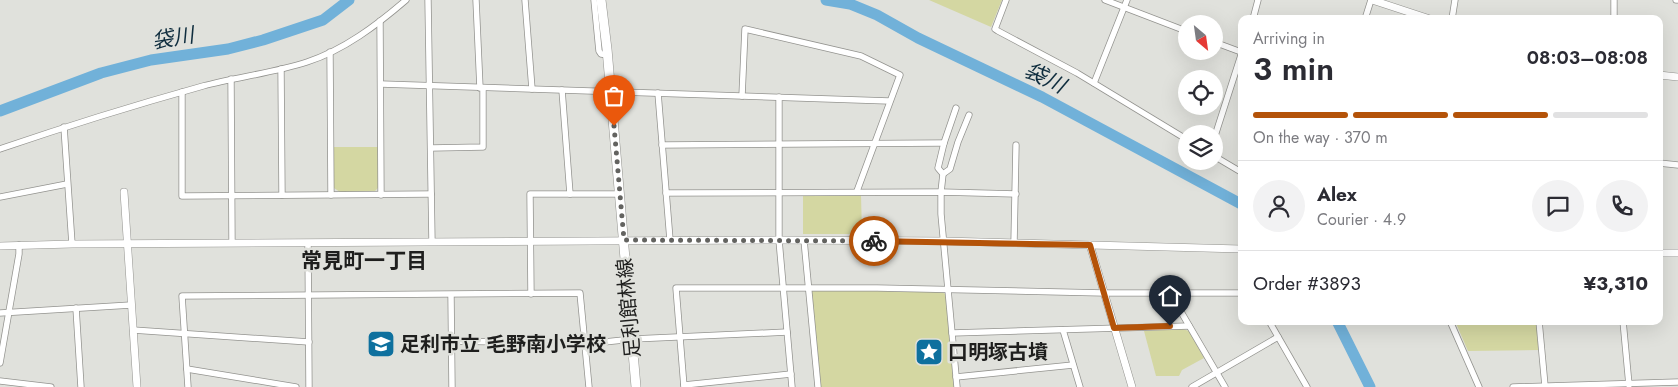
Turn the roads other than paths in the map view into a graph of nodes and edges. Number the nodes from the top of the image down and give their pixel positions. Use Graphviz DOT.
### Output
graph roads {
  1 [pos="406,0"];
  2 [pos="428,0"];
  3 [pos="476,0"];
  4 [pos="525,0"];
  5 [pos="594,0"];
  6 [pos="601,0"];
  7 [pos="1006,0"];
  8 [pos="1105,0"];
  9 [pos="1127,0"];
  10 [pos="1258,0"];
  11 [pos="1371,0"];
  12 [pos="1455,0"];
  13 [pos="1614,0"];
  14 [pos="1124,8"];
  15 [pos="1253,15"];
  16 [pos="1365,15"];
  17 [pos="1418,15"];
  18 [pos="1453,15"];
  19 [pos="1614,15"];
  20 [pos="380,21"];
  21 [pos="1178,28"];
  22 [pos="1223,46"];
  23 [pos="330,52"];
  24 [pos="1238,53"];
  25 [pos="608,55"];
  26 [pos="1238,63"];
  27 [pos="281,69"];
  28 [pos="1663,75"];
  29 [pos="1678,77"];
  30 [pos="232,79"];
  31 [pos="381,84"];
  32 [pos="1094,84"];
  33 [pos="430,86"];
  34 [pos="481,88"];
  35 [pos="532,89"];
  36 [pos="562,90"];
  37 [pos="182,92"];
  38 [pos="611,92"];
  39 [pos="658,93"];
  40 [pos="742,96"];
  41 [pos="779,97"];
  42 [pos="889,101"];
  43 [pos="956,108"];
  44 [pos="969,115"];
  45 [pos="1218,125"];
  46 [pos="64,127"];
  47 [pos="1178,134"];
  48 [pos="944,143"];
  49 [pos="779,144"];
  50 [pos="875,144"];
  51 [pos="662,145"];
  52 [pos="1016,145"];
  53 [pos="431,148"];
  54 [pos="0,150"];
  55 [pos="1223,161"];
  56 [pos="1663,163"];
  57 [pos="1678,165"];
  58 [pos="1238,170"];
  59 [pos="943,174"];
  60 [pos="67,184"];
  61 [pos="857,191"];
  62 [pos="124,192"];
  63 [pos="779,192"];
  64 [pos="941,192"];
  65 [pos="666,193"];
  66 [pos="431,194"];
  67 [pos="570,194"];
  68 [pos="620,194"];
  69 [pos="1016,194"];
  70 [pos="282,195"];
  71 [pos="331,195"];
  72 [pos="381,195"];
  73 [pos="232,196"];
  74 [pos="0,197"];
  75 [pos="624,240"];
  76 [pos="670,240"];
  77 [pos="779,240"];
  78 [pos="804,240"];
  79 [pos="530,241"];
  80 [pos="944,241"];
  81 [pos="432,242"];
  82 [pos="232,243"];
  83 [pos="308,243"];
  84 [pos="1014,243"];
  85 [pos="72,244"];
  86 [pos="127,244"];
  87 [pos="19,245"];
  88 [pos="1090,245"];
  89 [pos="0,246"];
  90 [pos="1238,249"];
  91 [pos="1663,253"];
  92 [pos="1678,253"];
  93 [pos="783,288"];
  94 [pos="809,288"];
  95 [pos="948,289"];
  96 [pos="1104,293"];
  97 [pos="1238,293"];
  98 [pos="452,294"];
  99 [pos="531,294"];
  100 [pos="1170,294"];
  101 [pos="308,296"];
  102 [pos="131,305"];
  103 [pos="76,308"];
  104 [pos="8,312"];
  105 [pos="0,313"];
  106 [pos="1271,325"];
  107 [pos="1452,325"];
  108 [pos="1539,325"];
  109 [pos="1623,325"];
  110 [pos="1189,326"];
  111 [pos="1114,328"];
  112 [pos="132,330"];
  113 [pos="1063,330"];
  114 [pos="787,332"];
  115 [pos="952,333"];
  116 [pos="184,334"];
  117 [pos="1278,336"];
  118 [pos="680,337"];
  119 [pos="633,339"];
  120 [pos="452,341"];
  121 [pos="309,342"];
  122 [pos="585,344"];
  123 [pos="0,363"];
  124 [pos="1073,365"];
  125 [pos="187,369"];
  126 [pos="1216,373"];
  127 [pos="791,374"];
  128 [pos="956,377"];
  129 [pos="0,382"];
  130 [pos="1678,382"];
  131 [pos="1629,385"];
  132 [pos="684,386"];
  133 [pos="1545,386"];
  134 [pos="51,387"];
  135 [pos="81,387"];
  136 [pos="137,387"];
  137 [pos="188,387"];
  138 [pos="296,387"];
  139 [pos="309,387"];
  140 [pos="452,387"];
  141 [pos="589,387"];
  142 [pos="636,387"];
  143 [pos="792,387"];
  144 [pos="818,387"];
  145 [pos="957,387"];
  146 [pos="1080,387"];
  147 [pos="1132,387"];
  148 [pos="1192,387"];
  149 [pos="1224,387"];
  150 [pos="1307,387"];
  151 [pos="1479,387"];
  152 [pos="1512,387"];
  1 -- 20 [label="street"];
  2 -- 33 [label="street"];
  3 -- 34 [label="street"];
  4 -- 35 [label="street"];
  5 -- 25 [label="street"];
  6 -- 25 [label="main road, 足利館林線"];
  7 -- 32 [label="street"];
  8 -- 14 [label="street"];
  9 -- 14 [label="street"];
  10 -- 15 [label="street"];
  11 -- 16 [label="street"];
  11 -- 17 [label="street"];
  12 -- 18 [label="street"];
  13 -- 19 [label="street"];
  14 -- 21 [label="street"];
  14 -- 32 [label="street"];
  20 -- 23 [label="street"];
  20 -- 31 [label="street"];
  22 -- 24 [label="street"];
  23 -- 27 [label="street"];
  23 -- 71 [label="street"];
  25 -- 38 [label="main road, 足利館林線"];
  26 -- 45 [label="street"];
  27 -- 30 [label="street"];
  27 -- 70 [label="street"];
  28 -- 29 [label="street"];
  30 -- 37 [label="street"];
  30 -- 73 [label="street"];
  31 -- 33 [label="street"];
  31 -- 72 [label="street"];
  32 -- 47 [label="street"];
  33 -- 34 [label="street"];
  33 -- 53 [label="street"];
  34 -- 35 [label="street"];
  34 -- 53 [label="street"];
  35 -- 36 [label="street"];
  36 -- 38 [label="street"];
  36 -- 67 [label="street"];
  37 -- 46 [label="street"];
  37 -- 73 [label="street"];
  38 -- 39 [label="street"];
  38 -- 68 [label="main road, 足利館林線"];
  39 -- 40 [label="street"];
  39 -- 51 [label="street"];
  40 -- 41 [label="street"];
  40 -- 42 [label="street"];
  41 -- 42 [label="street"];
  41 -- 49 [label="street"];
  42 -- 50 [label="street"];
  43 -- 48 [label="street"];
  44 -- 59 [label="street"];
  46 -- 54 [label="street"];
  46 -- 60 [label="street"];
  48 -- 50 [label="street"];
  48 -- 59 [label="street"];
  49 -- 50 [label="street"];
  49 -- 51 [label="street"];
  49 -- 63 [label="street"];
  50 -- 61 [label="street"];
  51 -- 65 [label="street"];
  52 -- 69 [label="street"];
  53 -- 66 [label="street"];
  55 -- 58 [label="street"];
  56 -- 57 [label="street"];
  59 -- 64 [label="street"];
  60 -- 74 [label="street"];
  60 -- 85 [label="street"];
  61 -- 63 [label="street"];
  61 -- 64 [label="street"];
  62 -- 86 [label="street"];
  63 -- 65 [label="street"];
  63 -- 77 [label="street"];
  64 -- 69 [label="street"];
  64 -- 80 [label="street"];
  65 -- 76 [label="street"];
  66 -- 72 [label="street"];
  66 -- 81 [label="street"];
  67 -- 68 [label="street"];
  67 -- 79 [label="street"];
  68 -- 75 [label="main road, 足利館林線"];
  69 -- 84 [label="street"];
  70 -- 71 [label="street"];
  70 -- 73 [label="street"];
  71 -- 72 [label="street"];
  73 -- 82 [label="street"];
  75 -- 76 [label="street"];
  75 -- 79 [label="street"];
  75 -- 119 [label="main road, 足利館林線"];
  76 -- 77 [label="street"];
  77 -- 78 [label="street"];
  77 -- 93 [label="street"];
  78 -- 80 [label="street"];
  78 -- 94 [label="street"];
  79 -- 81 [label="street"];
  79 -- 99 [label="street"];
  80 -- 84 [label="street"];
  80 -- 95 [label="street"];
  81 -- 83 [label="street"];
  82 -- 83 [label="street"];
  82 -- 86 [label="street"];
  83 -- 101 [label="street"];
  84 -- 88 [label="street"];
  85 -- 86 [label="street"];
  85 -- 87 [label="street"];
  86 -- 102 [label="street"];
  87 -- 89 [label="street"];
  87 -- 104 [label="street"];
  88 -- 90 [label="street"];
  88 -- 96 [label="street"];
  91 -- 92 [label="street"];
  93 -- 94 [label="street"];
  93 -- 114 [label="street"];
  93 -- 118 [label="street"];
  94 -- 95 [label="street"];
  94 -- 144 [label="street"];
  95 -- 96 [label="street"];
  95 -- 115 [label="street"];
  96 -- 100 [label="street"];
  96 -- 111 [label="street"];
  97 -- 100 [label="street"];
  98 -- 99 [label="street"];
  98 -- 101 [label="street"];
  98 -- 120 [label="street"];
  99 -- 122 [label="street"];
  100 -- 110 [label="street"];
  101 -- 116 [label="street"];
  101 -- 121 [label="street"];
  102 -- 103 [label="street"];
  102 -- 112 [label="street"];
  103 -- 104 [label="street"];
  103 -- 135 [label="street"];
  104 -- 105 [label="street"];
  104 -- 123 [label="street"];
  106 -- 117 [label="street"];
  107 -- 151 [label="street"];
  108 -- 133 [label="street"];
  109 -- 131 [label="street"];
  110 -- 111 [label="street"];
  110 -- 126 [label="street"];
  111 -- 113 [label="street"];
  111 -- 147 [label="street"];
  112 -- 116 [label="street"];
  112 -- 136 [label="street"];
  113 -- 115 [label="street"];
  113 -- 124 [label="street"];
  114 -- 118 [label="street"];
  114 -- 127 [label="street"];
  115 -- 128 [label="street"];
  116 -- 121 [label="street"];
  116 -- 125 [label="street"];
  117 -- 126 [label="street"];
  117 -- 150 [label="street"];
  118 -- 119 [label="street"];
  118 -- 132 [label="street"];
  119 -- 122 [label="street"];
  119 -- 142 [label="main road, 足利館林線"];
  120 -- 122 [label="street"];
  120 -- 140 [label="street"];
  121 -- 139 [label="street"];
  122 -- 141 [label="street"];
  124 -- 128 [label="street"];
  124 -- 146 [label="street"];
  125 -- 137 [label="street"];
  125 -- 138 [label="street"];
  126 -- 148 [label="street"];
  126 -- 149 [label="street"];
  127 -- 132 [label="street"];
  127 -- 143 [label="street"];
  128 -- 145 [label="street"];
  129 -- 134 [label="street"];
  130 -- 131 [label="street"];
  131 -- 133 [label="street"];
  133 -- 152 [label="street"];
}
